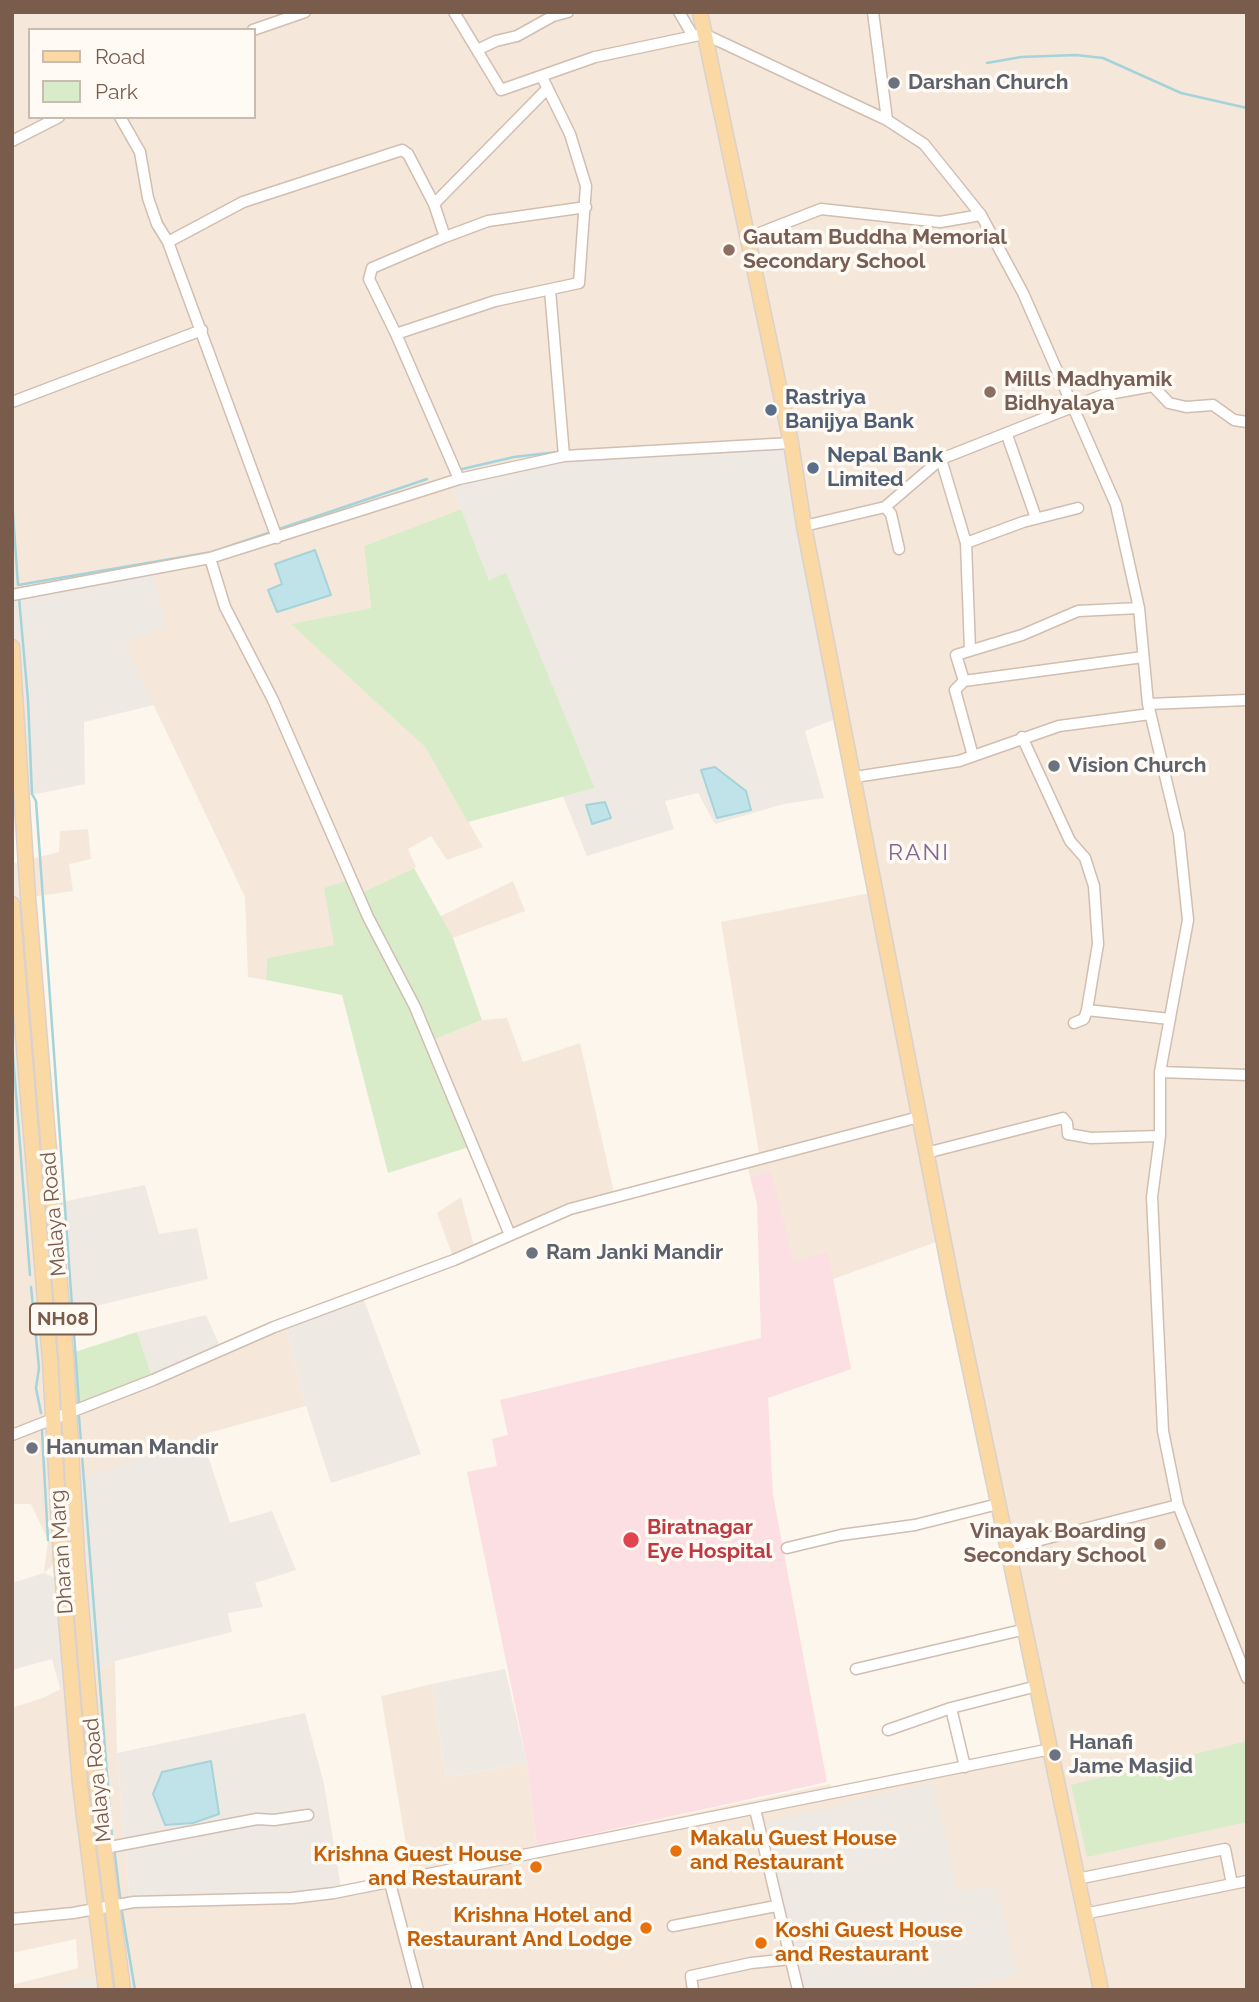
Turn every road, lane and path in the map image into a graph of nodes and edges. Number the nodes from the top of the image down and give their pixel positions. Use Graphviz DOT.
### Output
graph roads {
  1 [pos="305,12"];
  2 [pos="454,12"];
  3 [pos="568,12"];
  4 [pos="679,12"];
  5 [pos="700,12"];
  6 [pos="873,12"];
  7 [pos="256,29"];
  8 [pos="699,35"];
  9 [pos="477,50"];
  10 [pos="542,77"];
  11 [pos="546,90"];
  12 [pos="55,119"];
  13 [pos="121,119"];
  14 [pos="887,120"];
  15 [pos="12,141"];
  16 [pos="434,204"];
  17 [pos="586,207"];
  18 [pos="981,215"];
  19 [pos="445,237"];
  20 [pos="747,238"];
  21 [pos="168,242"];
  22 [pos="550,290"];
  23 [pos="202,330"];
  24 [pos="396,334"];
  25 [pos="12,402"];
  26 [pos="1075,408"];
  27 [pos="1247,422"];
  28 [pos="1007,435"];
  29 [pos="791,443"];
  30 [pos="564,456"];
  31 [pos="941,460"];
  32 [pos="459,479"];
  33 [pos="885,507"];
  34 [pos="1078,508"];
  35 [pos="1036,518"];
  36 [pos="804,526"];
  37 [pos="276,538"];
  38 [pos="966,543"];
  39 [pos="899,549"];
  40 [pos="211,558"];
  41 [pos="12,595"];
  42 [pos="1139,608"];
  43 [pos="12,647"];
  44 [pos="970,650"];
  45 [pos="1143,657"];
  46 [pos="964,681"];
  47 [pos="1247,700"];
  48 [pos="1149,709"];
  49 [pos="1022,737"];
  50 [pos="973,756"];
  51 [pos="855,777"];
  52 [pos="12,904"];
  53 [pos="1087,1010"];
  54 [pos="1170,1019"];
  55 [pos="1074,1023"];
  56 [pos="1160,1073"];
  57 [pos="1247,1075"];
  58 [pos="919,1117"];
  59 [pos="1160,1136"];
  60 [pos="926,1153"];
  61 [pos="51,1185"];
  62 [pos="35,1186"];
  63 [pos="510,1235"];
  64 [pos="69,1413"];
  65 [pos="53,1419"];
  66 [pos="12,1435"];
  67 [pos="998,1504"];
  68 [pos="1178,1505"];
  69 [pos="787,1548"];
  70 [pos="1009,1548"];
  71 [pos="1026,1629"];
  72 [pos="856,1669"];
  73 [pos="1247,1678"];
  74 [pos="1037,1686"];
  75 [pos="951,1708"];
  76 [pos="888,1730"];
  77 [pos="1051,1749"];
  78 [pos="94,1751"];
  79 [pos="78,1754"];
  80 [pos="965,1767"];
  81 [pos="755,1809"];
  82 [pos="307,1815"];
  83 [pos="105,1848"];
  84 [pos="1077,1879"];
  85 [pos="1247,1881"];
  86 [pos="390,1883"];
  87 [pos="1232,1884"];
  88 [pos="112,1906"];
  89 [pos="776,1906"];
  90 [pos="96,1909"];
  91 [pos="1084,1914"];
  92 [pos="12,1919"];
  93 [pos="673,1926"];
  94 [pos="791,1959"];
  95 [pos="106,1990"];
  96 [pos="123,1990"];
  97 [pos="418,1990"];
  98 [pos="693,1990"];
  99 [pos="798,1990"];
  100 [pos="1101,1990"];
  1 -- 7 [label="street"];
  2 -- 9 [label="street"];
  3 -- 9 [label="street"];
  4 -- 8 [label="street"];
  5 -- 8 [label="main road"];
  6 -- 14 [label="street"];
  8 -- 10 [label="street"];
  8 -- 14 [label="street"];
  8 -- 20 [label="main road"];
  9 -- 10 [label="street"];
  10 -- 11 [label="street"];
  11 -- 16 [label="street"];
  11 -- 17 [label="street"];
  12 -- 15 [label="street"];
  13 -- 21 [label="street"];
  14 -- 18 [label="street"];
  16 -- 19 [label="street"];
  16 -- 21 [label="street"];
  17 -- 19 [label="street"];
  17 -- 22 [label="street"];
  18 -- 20 [label="street"];
  18 -- 26 [label="street"];
  19 -- 24 [label="street"];
  20 -- 29 [label="main road"];
  21 -- 23 [label="street"];
  22 -- 24 [label="street"];
  22 -- 30 [label="street"];
  23 -- 25 [label="street"];
  23 -- 37 [label="street"];
  24 -- 32 [label="street"];
  26 -- 27 [label="street"];
  26 -- 28 [label="street"];
  26 -- 42 [label="street"];
  28 -- 31 [label="street"];
  28 -- 35 [label="street"];
  29 -- 30 [label="street"];
  29 -- 36 [label="main road"];
  30 -- 32 [label="street"];
  31 -- 33 [label="street"];
  31 -- 38 [label="street"];
  32 -- 37 [label="street"];
  33 -- 36 [label="street"];
  33 -- 39 [label="street"];
  34 -- 35 [label="street"];
  35 -- 38 [label="street"];
  36 -- 51 [label="main road"];
  37 -- 40 [label="street"];
  38 -- 44 [label="street"];
  40 -- 41 [label="street"];
  40 -- 63 [label="street"];
  42 -- 44 [label="street"];
  42 -- 45 [label="street"];
  43 -- 61 [label="main road, Malaya Road / NH08"];
  44 -- 46 [label="street"];
  45 -- 46 [label="street"];
  45 -- 48 [label="street"];
  46 -- 50 [label="street"];
  47 -- 48 [label="street"];
  48 -- 49 [label="street"];
  48 -- 54 [label="street"];
  49 -- 50 [label="street"];
  49 -- 53 [label="street"];
  50 -- 51 [label="street"];
  51 -- 58 [label="main road"];
  52 -- 62 [label="main road, Dharan Marg / NH08"];
  53 -- 54 [label="street"];
  53 -- 55 [label="street"];
  54 -- 56 [label="street"];
  56 -- 57 [label="street"];
  56 -- 59 [label="street"];
  58 -- 60 [label="main road"];
  58 -- 63 [label="street"];
  59 -- 60 [label="street"];
  59 -- 68 [label="street"];
  60 -- 67 [label="main road"];
  61 -- 62 [label="main road"];
  61 -- 64 [label="main road, Malaya Road / NH08"];
  62 -- 65 [label="main road, Dharan Marg / NH08"];
  63 -- 64 [label="street"];
  64 -- 65 [label="street"];
  64 -- 78 [label="main road, Malaya Road / NH08"];
  65 -- 66 [label="street"];
  65 -- 79 [label="main road, Dharan Marg / NH08"];
  67 -- 69 [label="street"];
  67 -- 70 [label="main road"];
  68 -- 70 [label="street"];
  68 -- 73 [label="street"];
  70 -- 71 [label="main road"];
  71 -- 72 [label="street"];
  71 -- 74 [label="main road"];
  74 -- 75 [label="street"];
  74 -- 77 [label="main road"];
  75 -- 76 [label="street"];
  75 -- 80 [label="street"];
  77 -- 80 [label="street"];
  77 -- 84 [label="main road"];
  78 -- 79 [label="main road"];
  78 -- 83 [label="main road, Malaya Road / NH08"];
  79 -- 90 [label="main road, Dharan Marg / NH08"];
  80 -- 81 [label="street"];
  81 -- 86 [label="street"];
  81 -- 89 [label="street"];
  82 -- 83 [label="street"];
  83 -- 88 [label="main road, Malaya Road / NH08"];
  84 -- 87 [label="street"];
  84 -- 91 [label="main road"];
  85 -- 87 [label="street"];
  86 -- 88 [label="street"];
  86 -- 97 [label="street"];
  87 -- 91 [label="street"];
  88 -- 90 [label="street"];
  88 -- 96 [label="main road, Malaya Road / NH08"];
  89 -- 93 [label="street"];
  89 -- 94 [label="street"];
  90 -- 92 [label="street"];
  90 -- 95 [label="main road, Dharan Marg / NH08"];
  91 -- 100 [label="main road"];
  94 -- 98 [label="street"];
  94 -- 99 [label="street"];
}
